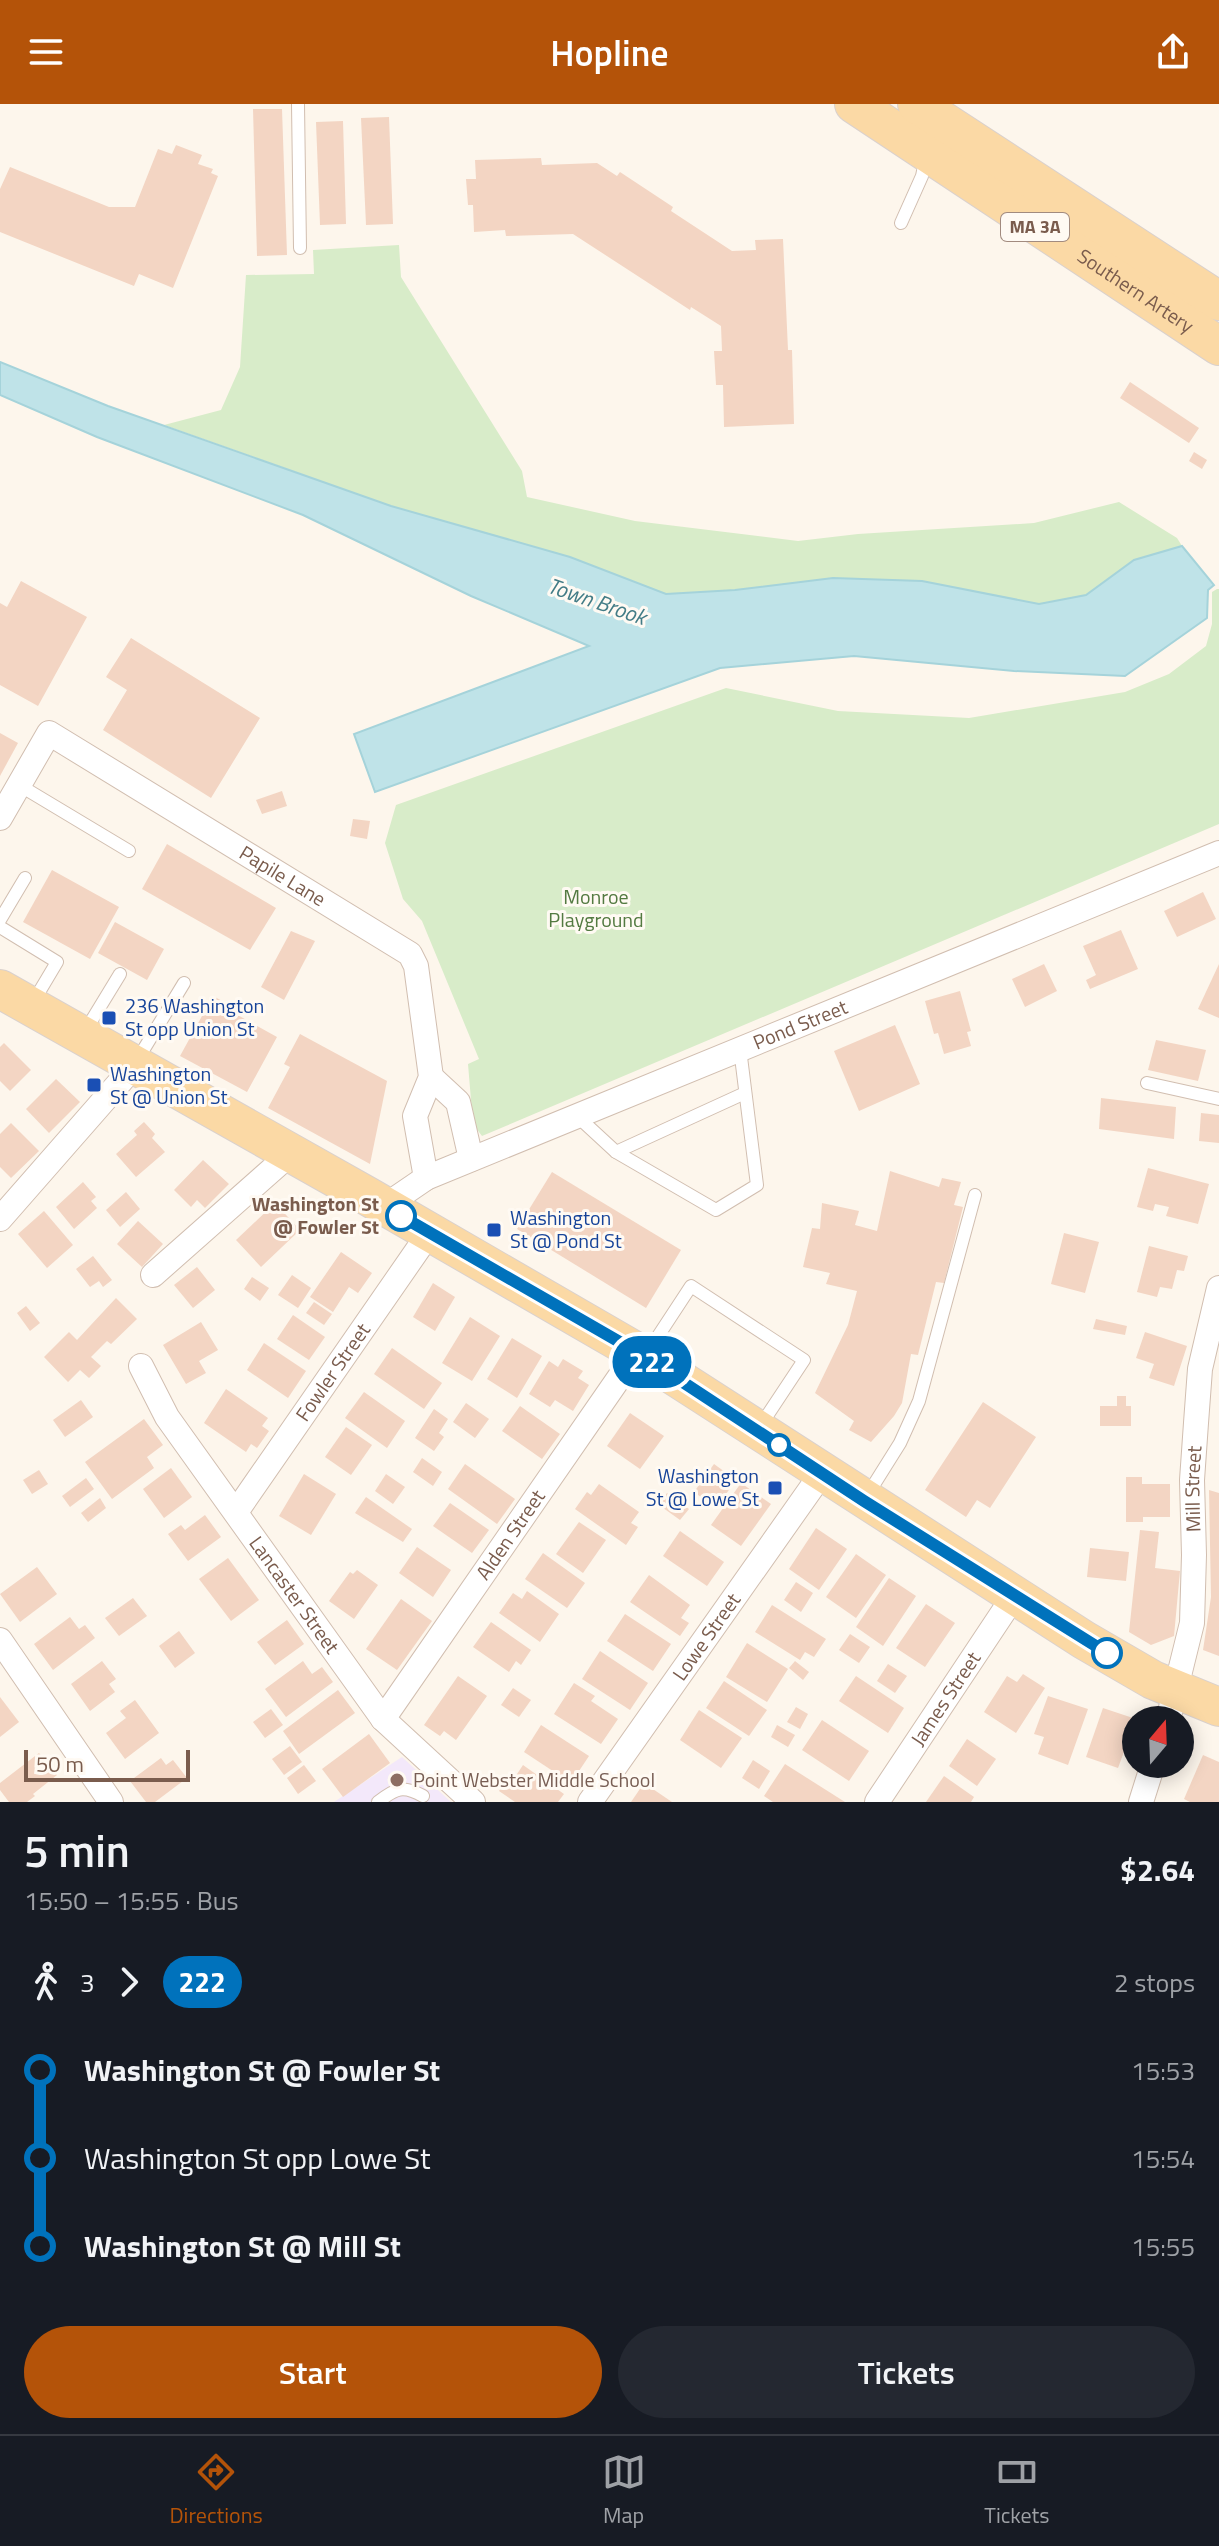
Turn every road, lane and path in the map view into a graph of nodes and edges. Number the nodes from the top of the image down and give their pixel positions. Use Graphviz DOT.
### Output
graph roads {
  1 [pos="298,104"];
  2 [pos="854,104"];
  3 [pos="917,104"];
  4 [pos="926,154"];
  5 [pos="901,223"];
  6 [pos="300,248"];
  7 [pos="1219,301"];
  8 [pos="1219,346"];
  9 [pos="19,785"];
  10 [pos="0,818"];
  11 [pos="129,851"];
  12 [pos="1219,853"];
  13 [pos="25,878"];
  14 [pos="0,920"];
  15 [pos="0,927"];
  16 [pos="120,974"];
  17 [pos="184,983"];
  18 [pos="15,998"];
  19 [pos="82,1036"];
  20 [pos="740,1049"];
  21 [pos="134,1066"];
  22 [pos="431,1077"];
  23 [pos="1147,1083"];
  24 [pos="745,1093"];
  25 [pos="1219,1099"];
  26 [pos="577,1116"];
  27 [pos="616,1152"];
  28 [pos="291,1153"];
  29 [pos="471,1159"];
  30 [pos="426,1178"];
  31 [pos="975,1195"];
  32 [pos="385,1206"];
  33 [pos="0,1219"];
  34 [pos="430,1232"];
  35 [pos="153,1275"];
  36 [pos="1219,1288"];
  37 [pos="1213,1340"];
  38 [pos="641,1355"];
  39 [pos="141,1366"];
  40 [pos="757,1431"];
  41 [pos="822,1473"];
  42 [pos="864,1501"];
  43 [pos="236,1512"];
  44 [pos="1014,1596"];
  45 [pos="0,1640"];
  46 [pos="1172,1705"];
  47 [pos="1219,1707"];
  48 [pos="383,1719"];
  49 [pos="1149,1778"];
  50 [pos="427,1785"];
  51 [pos="111,1802"];
  52 [pos="378,1802"];
  53 [pos="473,1802"];
  54 [pos="590,1802"];
  55 [pos="877,1802"];
  56 [pos="1141,1802"];
  1 -- 6 [label="lane"];
  2 -- 4 [label="main road, Southern Artery / MA 3A"];
  3 -- 7 [label="main road, Southern Artery / MA 3A"];
  4 -- 5 [label="lane"];
  4 -- 8 [label="main road, Southern Artery / MA 3A"];
  9 -- 10 [label="street"];
  9 -- 11 [label="lane"];
  9 -- 22 [label="street, Papile Lane"];
  12 -- 20 [label="street, Pond Street"];
  13 -- 14 [label="lane"];
  15 -- 18 [label="lane"];
  16 -- 19 [label="lane"];
  17 -- 21 [label="lane"];
  18 -- 19 [label="main road"];
  19 -- 21 [label="main road"];
  20 -- 24 [label="lane"];
  20 -- 26 [label="street, Pond Street"];
  21 -- 28 [label="main road"];
  21 -- 33 [label="street"];
  22 -- 29 [label="street"];
  22 -- 30 [label="street"];
  23 -- 25 [label="lane"];
  24 -- 27 [label="lane"];
  24 -- 27 [label="lane"];
  26 -- 27 [label="lane"];
  26 -- 29 [label="street, Pond Street"];
  28 -- 32 [label="main road"];
  28 -- 35 [label="street"];
  29 -- 30 [label="street, Pond Street"];
  30 -- 32 [label="street, Pond Street"];
  31 -- 42 [label="lane"];
  32 -- 34 [label="main road"];
  34 -- 38 [label="main road"];
  34 -- 43 [label="street, Fowler Street"];
  36 -- 37 [label="street, Mill Street"];
  37 -- 46 [label="street, Mill Street"];
  38 -- 40 [label="main road"];
  38 -- 40 [label="lane"];
  38 -- 48 [label="street, Alden Street"];
  39 -- 43 [label="street, Lancaster Street"];
  40 -- 41 [label="main road"];
  41 -- 42 [label="main road"];
  41 -- 54 [label="street, Lowe Street"];
  42 -- 44 [label="main road"];
  43 -- 48 [label="street, Lancaster Street"];
  44 -- 46 [label="main road"];
  44 -- 55 [label="street, James Street"];
  45 -- 51 [label="street"];
  46 -- 47 [label="main road"];
  48 -- 50 [label="street, Lancaster Street"];
  49 -- 56 [label="street"];
  50 -- 52 [label="lane"];
  50 -- 53 [label="street, Lancaster Street"];
}
